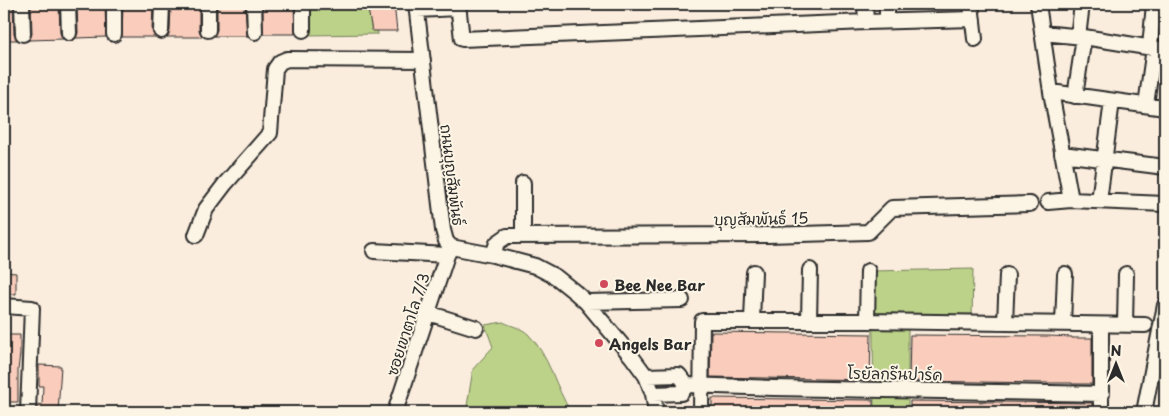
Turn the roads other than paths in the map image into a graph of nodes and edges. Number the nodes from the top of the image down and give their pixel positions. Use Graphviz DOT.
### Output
graph roads {
  1 [pos="22,4"];
  2 [pos="68,4"];
  3 [pos="114,4"];
  4 [pos="162,4"];
  5 [pos="208,4"];
  6 [pos="254,4"];
  7 [pos="302,4"];
  8 [pos="865,4"];
  9 [pos="887,4"];
  10 [pos="972,4"];
  11 [pos="1038,4"];
  12 [pos="1082,4"];
  13 [pos="1154,4"];
  14 [pos="458,6"];
  15 [pos="416,7"];
  16 [pos="973,19"];
  17 [pos="887,21"];
  18 [pos="866,22"];
  19 [pos="208,30"];
  20 [pos="303,30"];
  21 [pos="162,31"];
  22 [pos="254,32"];
  23 [pos="1042,33"];
  24 [pos="23,34"];
  25 [pos="69,34"];
  26 [pos="114,34"];
  27 [pos="1081,37"];
  28 [pos="975,39"];
  29 [pos="1156,48"];
  30 [pos="423,60"];
  31 [pos="1051,92"];
  32 [pos="1075,96"];
  33 [pos="1112,101"];
  34 [pos="1146,105"];
  35 [pos="1165,108"];
  36 [pos="1062,154"];
  37 [pos="1105,159"];
  38 [pos="1165,166"];
  39 [pos="523,183"];
  40 [pos="1071,200"];
  41 [pos="1099,201"];
  42 [pos="1048,202"];
  43 [pos="1030,204"];
  44 [pos="1165,204"];
  45 [pos="196,235"];
  46 [pos="522,236"];
  47 [pos="374,251"];
  48 [pos="449,251"];
  49 [pos="493,255"];
  50 [pos="810,270"];
  51 [pos="868,271"];
  52 [pos="754,272"];
  53 [pos="1066,274"];
  54 [pos="1126,274"];
  55 [pos="1006,275"];
  56 [pos="682,300"];
  57 [pos="586,302"];
  58 [pos="1165,305"];
  59 [pos="4,306"];
  60 [pos="428,313"];
  61 [pos="752,320"];
  62 [pos="809,321"];
  63 [pos="867,321"];
  64 [pos="1005,323"];
  65 [pos="1063,324"];
  66 [pos="1101,325"];
  67 [pos="1125,325"];
  68 [pos="1145,325"];
  69 [pos="476,328"];
  70 [pos="646,376"];
  71 [pos="687,385"];
  72 [pos="702,385"];
  73 [pos="653,394"];
  74 [pos="1102,394"];
  75 [pos="28,412"];
  76 [pos="395,412"];
  77 [pos="656,412"];
  78 [pos="701,412"];
  79 [pos="1101,412"];
  80 [pos="1144,412"];
  1 -- 24 [label="street"];
  2 -- 25 [label="street"];
  3 -- 26 [label="street"];
  4 -- 21 [label="street"];
  5 -- 19 [label="street"];
  6 -- 22 [label="street"];
  7 -- 20 [label="street"];
  8 -- 18 [label="street"];
  9 -- 17 [label="street"];
  10 -- 16 [label="street"];
  11 -- 23 [label="street"];
  12 -- 27 [label="street"];
  13 -- 29 [label="street"];
  14 -- 15 [label="street"];
  14 -- 18 [label="street"];
  15 -- 30 [label="street, ถนนบุญสัมพันธ์"];
  16 -- 17 [label="street"];
  16 -- 28 [label="street"];
  17 -- 18 [label="street"];
  23 -- 27 [label="street"];
  23 -- 31 [label="street"];
  27 -- 29 [label="street"];
  27 -- 32 [label="street"];
  29 -- 34 [label="street"];
  30 -- 45 [label="street"];
  30 -- 48 [label="street, ถนนบุญสัมพันธ์"];
  31 -- 32 [label="street"];
  31 -- 36 [label="street"];
  32 -- 33 [label="street"];
  33 -- 34 [label="street"];
  33 -- 37 [label="street"];
  34 -- 35 [label="street"];
  36 -- 37 [label="street"];
  36 -- 40 [label="street"];
  37 -- 38 [label="street"];
  37 -- 41 [label="street"];
  39 -- 46 [label="street"];
  40 -- 41 [label="street"];
  40 -- 42 [label="street"];
  41 -- 44 [label="street"];
  43 -- 46 [label="street, บุญสัมพันธ์ 15"];
  46 -- 49 [label="street, บุญสัมพันธ์ 15"];
  47 -- 48 [label="street"];
  48 -- 49 [label="street, ถนนบุญสัมพันธ์"];
  48 -- 60 [label="street, ซอยเขาตาโล 7/3"];
  49 -- 57 [label="street, ถนนบุญสัมพันธ์"];
  50 -- 62 [label="street"];
  51 -- 63 [label="street"];
  52 -- 61 [label="street"];
  53 -- 65 [label="street"];
  54 -- 67 [label="street"];
  55 -- 64 [label="street"];
  56 -- 57 [label="street"];
  57 -- 70 [label="street, ถนนบุญสัมพันธ์"];
  58 -- 80 [label="street"];
  59 -- 75 [label="street"];
  60 -- 69 [label="street"];
  60 -- 76 [label="street, ซอยเขาตาโล 7/3"];
  61 -- 62 [label="street"];
  61 -- 72 [label="street"];
  62 -- 63 [label="street"];
  63 -- 64 [label="street"];
  64 -- 65 [label="street"];
  65 -- 66 [label="street"];
  66 -- 67 [label="street"];
  66 -- 74 [label="street"];
  67 -- 68 [label="street"];
  70 -- 71 [label="street, โรยัลกรีนปาร์ค"];
  70 -- 73 [label="street, ถนนบุญสัมพันธ์"];
  71 -- 72 [label="street, โรยัลกรีนปาร์ค"];
  71 -- 73 [label="street, โรยัลกรีนปาร์ค"];
  72 -- 74 [label="street, โรยัลกรีนปาร์ค"];
  72 -- 78 [label="street"];
  73 -- 77 [label="street, ถนนบุญสัมพันธ์"];
  74 -- 79 [label="street"];
}
